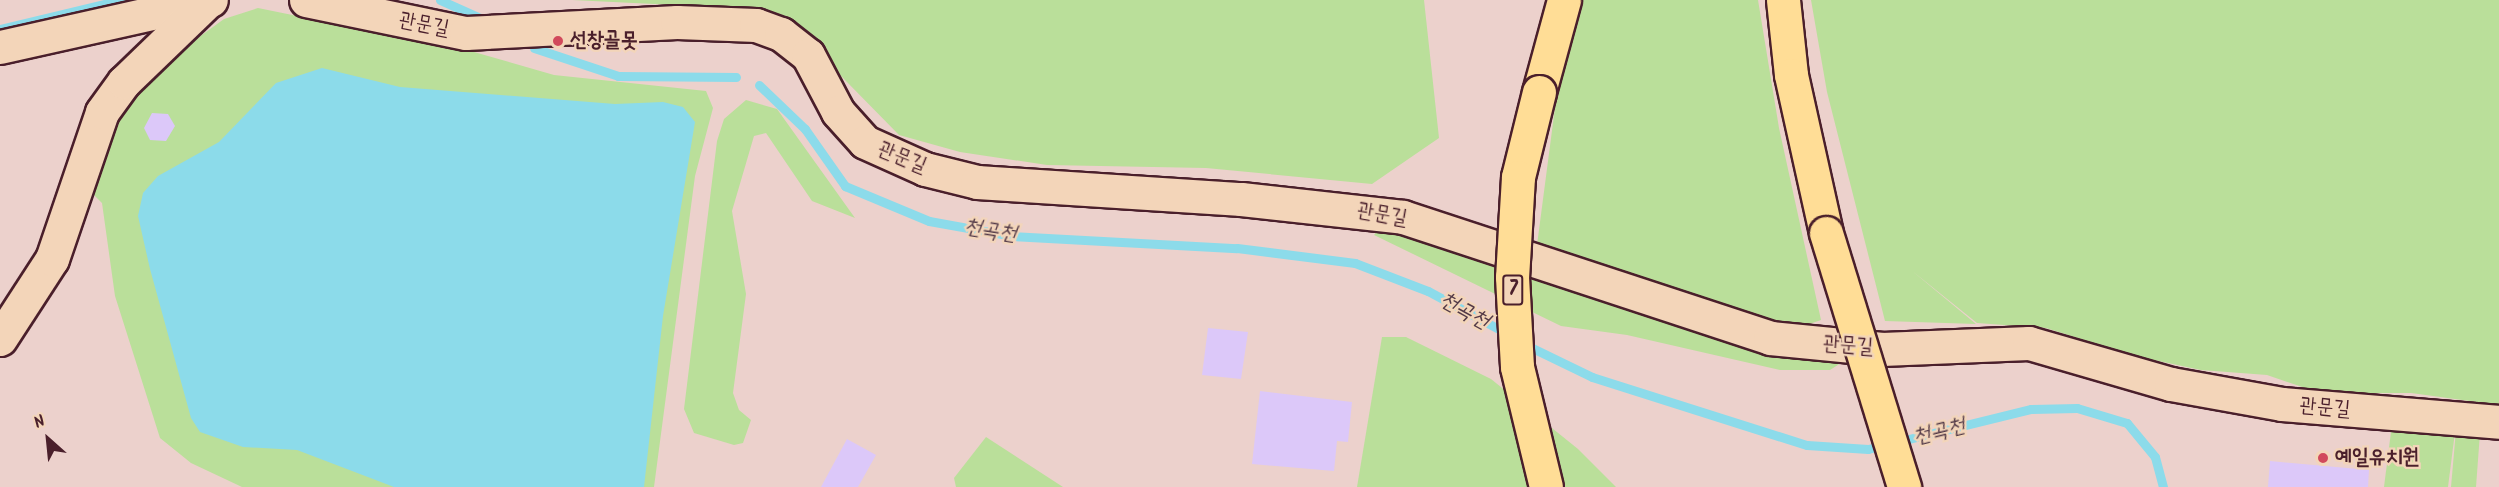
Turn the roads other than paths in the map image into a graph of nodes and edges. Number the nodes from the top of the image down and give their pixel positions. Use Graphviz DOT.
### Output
graph roads {
  1 [pos="213,0"];
  2 [pos="306,0"];
  3 [pos="1564,0"];
  4 [pos="1783,0"];
  5 [pos="208,1"];
  6 [pos="0,46"];
  7 [pos="0,339"];
  8 [pos="2499,423"];
  9 [pos="1546,487"];
  10 [pos="1904,487"];
  1 -- 5 [label="street"];
  2 -- 8 [label="street, 관문길"];
  3 -- 9 [label="highway, 7, bridge"];
  4 -- 10 [label="highway, bridge"];
  5 -- 6 [label="street"];
  5 -- 7 [label="street"];
}
